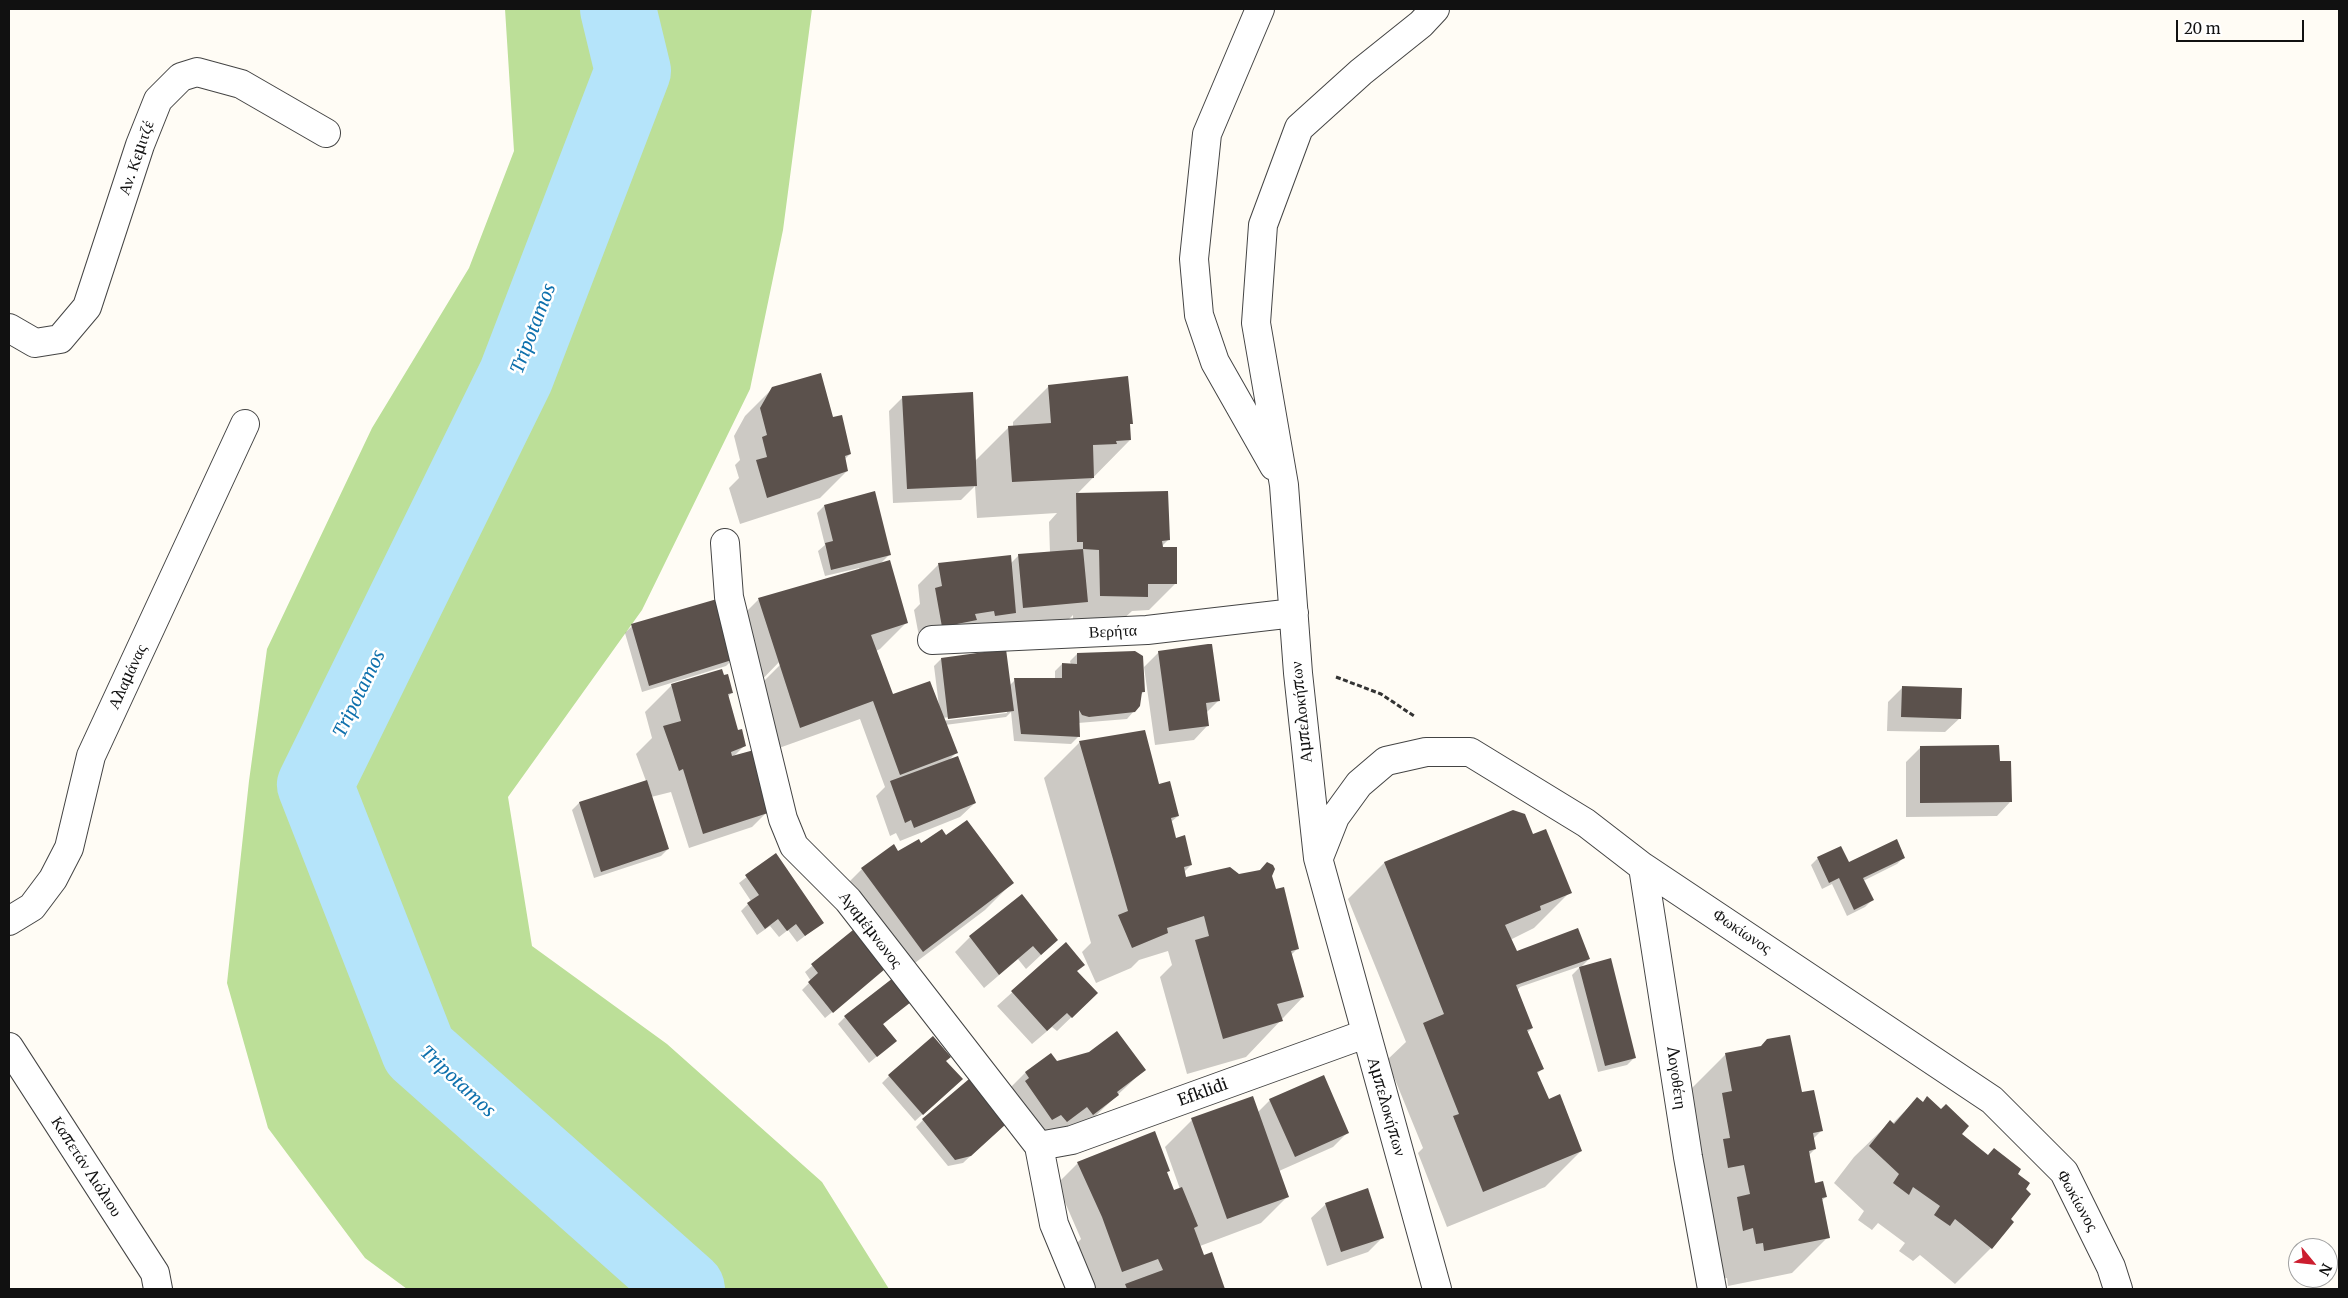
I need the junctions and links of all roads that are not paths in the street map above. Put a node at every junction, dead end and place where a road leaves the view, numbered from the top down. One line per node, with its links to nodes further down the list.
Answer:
1 (1260, 9): 6 (street)
2 (1435, 9): 6 (street, Αμπελοκήπων)
3 (326, 133): 4 (street, Αν. Κεμιτζέ)
4 (9, 328)
5 (245, 424): 12 (street, Αλαμάνας)
6 (1284, 485): 8 (street, Αμπελοκήπων)
7 (725, 543): 15 (street, Αγαμέμνωνος)
8 (1294, 613): 9 (street, Βερήτα); 10 (street, Αμπελοκήπων)
9 (932, 640)
10 (1318, 858): 11 (street, Φωκίωνος); 13 (street, Αμπελοκήπων)
11 (1643, 867): 19 (street, Λογοθέτη); 20 (street, Φωκίωνος)
12 (9, 921)
13 (1366, 1034): 15 (street, Efklidi); 18 (street, Αμπελοκήπων)
14 (9, 1047): 16 (street, Καπετάν Λιόλιου)
15 (1040, 1146): 17 (street, Αγαμέμνωνος)
16 (158, 1289)
17 (1081, 1289)
18 (1437, 1289)
19 (1712, 1289)
20 (2118, 1289)

